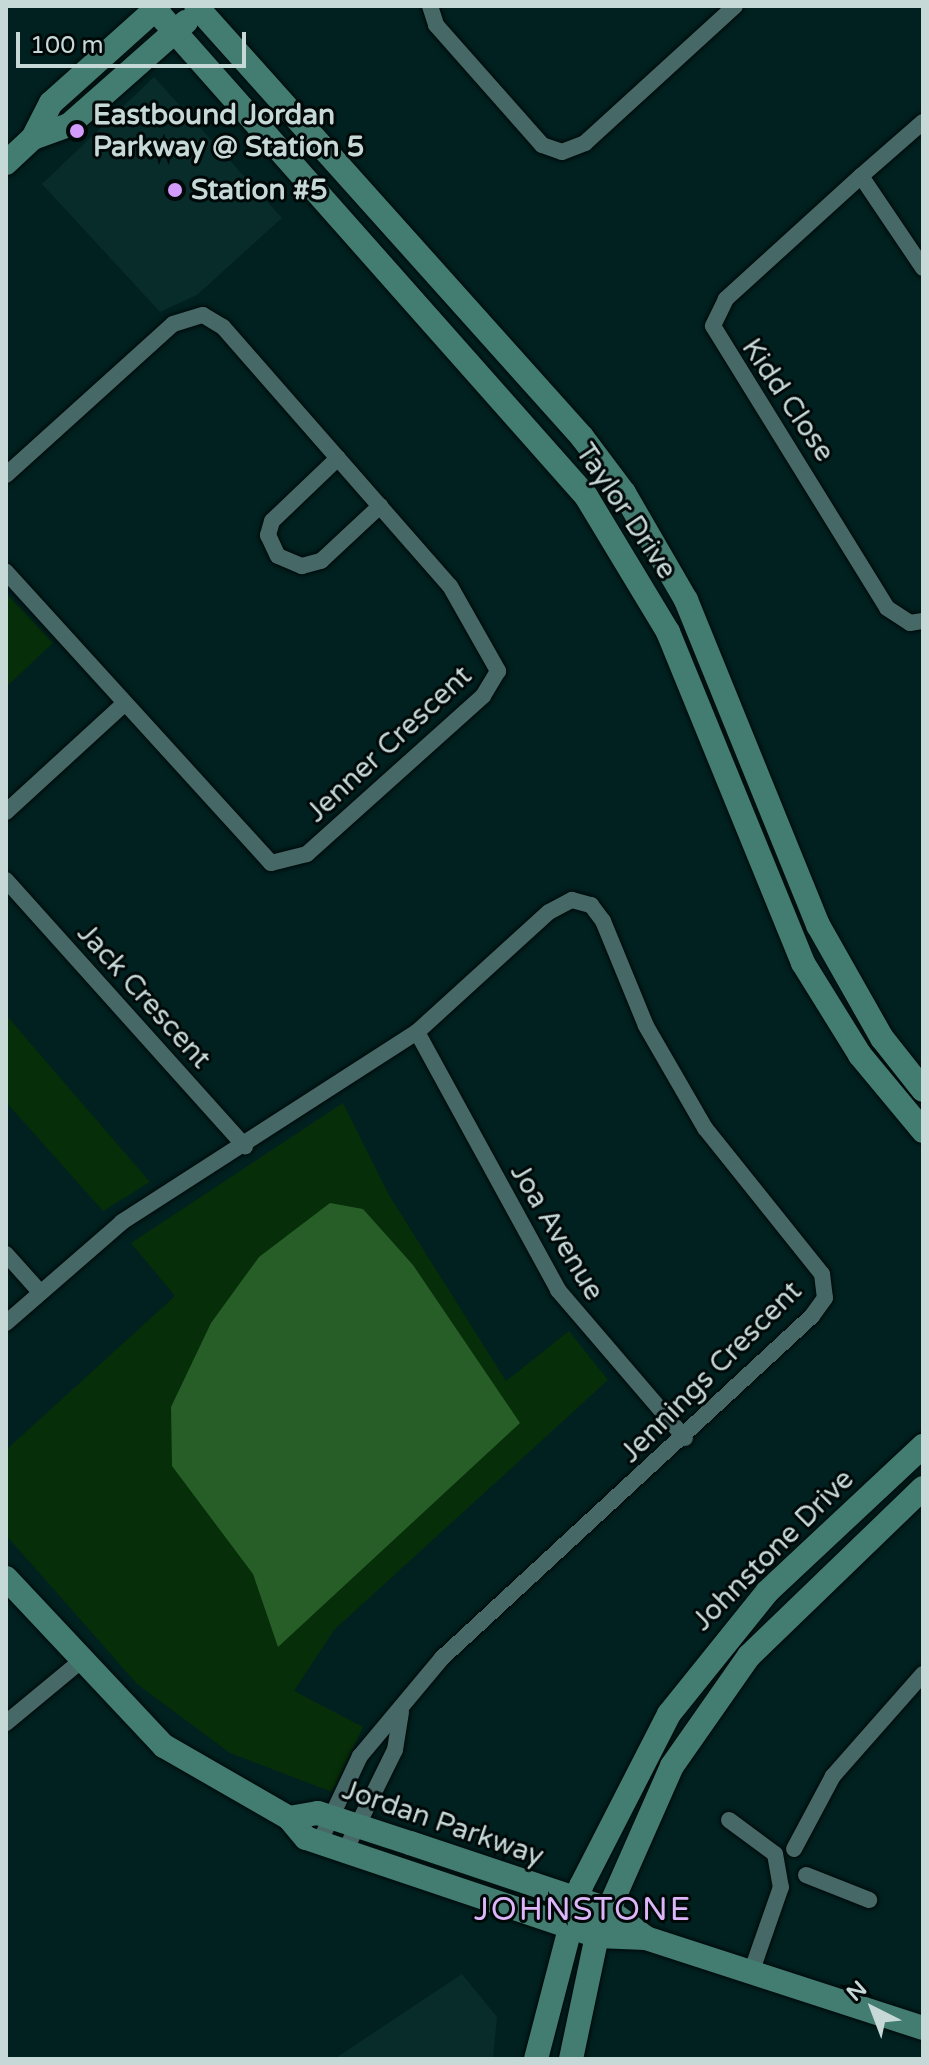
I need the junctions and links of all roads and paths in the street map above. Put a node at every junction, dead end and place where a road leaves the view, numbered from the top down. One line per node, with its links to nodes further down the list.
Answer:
1 (430, 6): 2 (street)
2 (735, 6)
3 (156, 7): 5 (main road, Taylor Drive); 7 (main road)
4 (200, 7): 5 (main road); 20 (main road, Taylor Drive)
5 (175, 32): 7 (main road); 21 (main road, Taylor Drive)
6 (923, 122): 9 (street, Kidd Close)
7 (33, 138): 8 (main road)
8 (6, 163)
9 (861, 176): 10 (street); 15 (street, Kidd Close)
10 (923, 268)
11 (338, 458): 12 (street, Jenner Crescent); 13 (street, Jenner Crescent); 13 (street)
12 (6, 475)
13 (380, 506): 16 (street, Jenner Crescent)
14 (6, 572): 16 (street, Jenner Crescent)
15 (923, 621)
16 (125, 703): 17 (street)
17 (6, 812)
18 (6, 880): 22 (street, Jack Crescent)
19 (417, 1032): 22 (street, Jennings Crescent); 26 (street, Joa Avenue); 26 (street, Jennings Crescent)
20 (923, 1090)
21 (923, 1131)
22 (245, 1146): 24 (street, Jennings Crescent)
23 (6, 1254): 24 (street)
24 (40, 1292): 25 (street, Jennings Crescent)
25 (6, 1323)
26 (685, 1438): 32 (street, Jennings Crescent)
27 (923, 1446): 44 (main road, Johnstone Drive)
28 (923, 1488): 46 (main road, Johnstone Drive)
29 (6, 1578): 30 (main road, Jordan Parkway)
30 (81, 1661): 33 (street); 35 (main road, Jordan Parkway)
31 (923, 1674): 39 (street)
32 (401, 1712): 34 (street, Jennings Crescent); 37 (street, Jennings Crescent)
33 (6, 1723)
34 (330, 1816): 35 (main road, Jordan Parkway); 37 (main road, Jordan Parkway); 38 (street, Jennings Crescent)
35 (289, 1818): 38 (main road, Jordan Parkway)
36 (729, 1820): 41 (street)
37 (355, 1825): 40 (street, Jennings Crescent); 44 (main road, Jordan Parkway)
38 (319, 1843): 40 (main road, Jordan Parkway)
39 (794, 1849): 41 (street); 42 (street)
40 (344, 1853): 47 (main road, Jordan Parkway)
41 (775, 1854): 43 (street)
42 (806, 1875): 43 (street); 45 (street)
43 (781, 1887): 50 (street)
44 (577, 1900): 46 (main road, Jordan Parkway); 47 (main road, Johnstone Drive)
45 (869, 1900)
46 (607, 1909): 48 (main road, Johnstone Drive); 49 (main road, Jordan Parkway)
47 (568, 1927): 48 (main road, Jordan Parkway); 52 (main road, Johnstone Drive)
48 (597, 1936): 49 (main road, Jordan Parkway); 53 (main road, Johnstone Drive)
49 (646, 1938): 50 (main road)
50 (751, 1973): 51 (main road)
51 (923, 2028)
52 (536, 2059)
53 (571, 2059)

